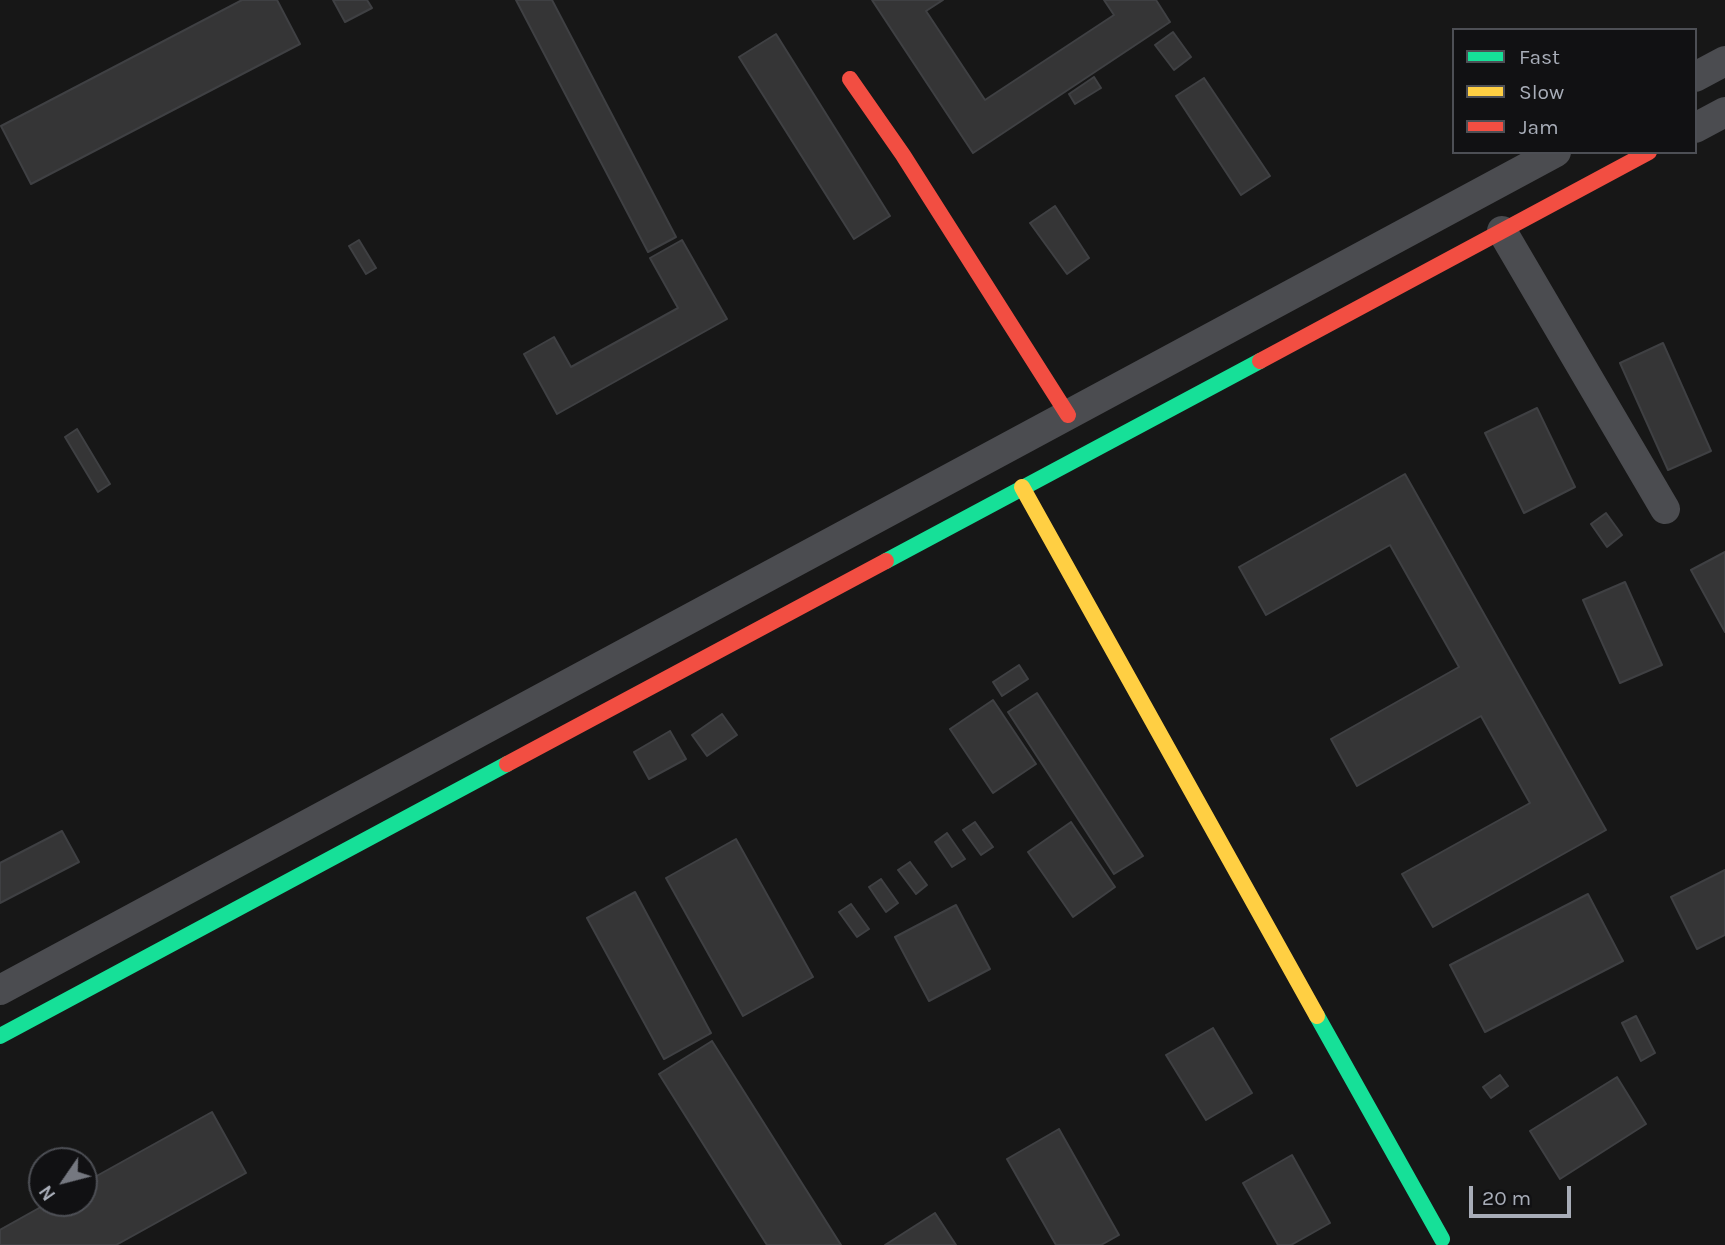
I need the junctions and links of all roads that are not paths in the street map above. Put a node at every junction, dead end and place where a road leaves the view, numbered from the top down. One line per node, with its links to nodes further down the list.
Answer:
1 (1725, 61): 2 (street)
2 (1697, 77)
3 (850, 79): 9 (street)
4 (1725, 112): 5 (street)
5 (1697, 127)
6 (1552, 154): 9 (street)
7 (1645, 154): 8 (street)
8 (1502, 231): 10 (street); 11 (street)
9 (1068, 415): 12 (street)
10 (1022, 487): 13 (street); 14 (street)
11 (1665, 509)
12 (0, 990)
13 (0, 1036)
14 (1443, 1239)

